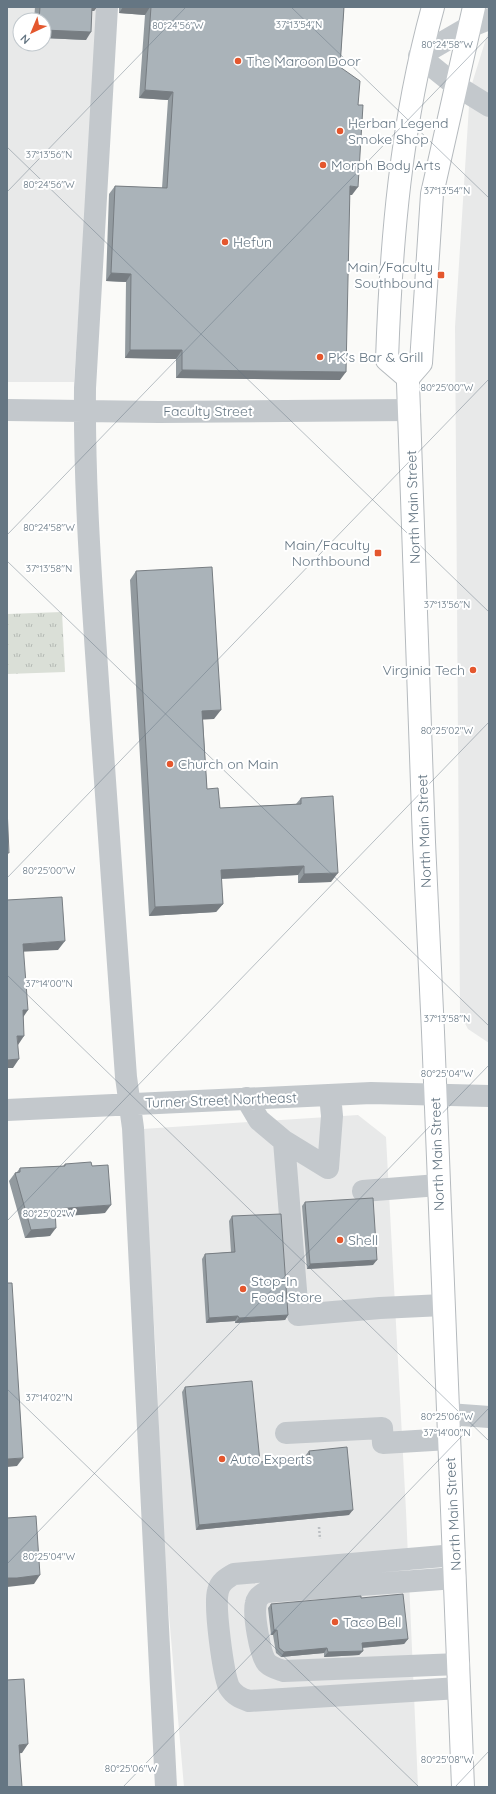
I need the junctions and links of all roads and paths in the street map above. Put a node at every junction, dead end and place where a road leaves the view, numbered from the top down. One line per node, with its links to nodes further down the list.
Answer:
1 (107, 7): 10 (street)
2 (433, 7): 5 (main road)
3 (471, 17): 4 (street); 5 (street); 6 (main road)
4 (489, 19)
5 (420, 56): 6 (street); 8 (main road)
6 (456, 85): 7 (street); 8 (main road)
7 (489, 106)
8 (408, 378): 11 (main road, North Main Street)
9 (7, 410): 10 (street, Faculty Street)
10 (84, 410): 11 (street, Faculty Street); 16 (street)
11 (410, 410): 13 (main road, North Main Street)
12 (330, 1095): 13 (street, Turner Street Northeast); 15 (street, Turner Street Northeast); 18 (street)
13 (435, 1095): 14 (street, Turner Street Northeast); 19 (main road, North Main Street)
14 (489, 1096)
15 (246, 1098): 16 (street, Turner Street Northeast); 18 (street)
16 (130, 1103): 17 (street, Turner Street Northeast); 30 (street)
17 (7, 1110)
18 (284, 1141): 21 (street)
19 (438, 1185): 20 (street); 21 (main road, North Main Street)
20 (363, 1191)
21 (443, 1305): 22 (main road, North Main Street)
22 (448, 1414): 23 (street); 25 (main road, North Main Street)
23 (489, 1417)
24 (286, 1433): 25 (street)
25 (449, 1439): 26 (main road, North Main Street)
26 (455, 1555): 27 (main road, North Main Street); 29 (street)
27 (456, 1578): 28 (main road, North Main Street); 28 (street)
28 (459, 1664): 29 (main road, North Main Street)
29 (459, 1688): 31 (main road, North Main Street)
30 (166, 1787)
31 (463, 1787)

